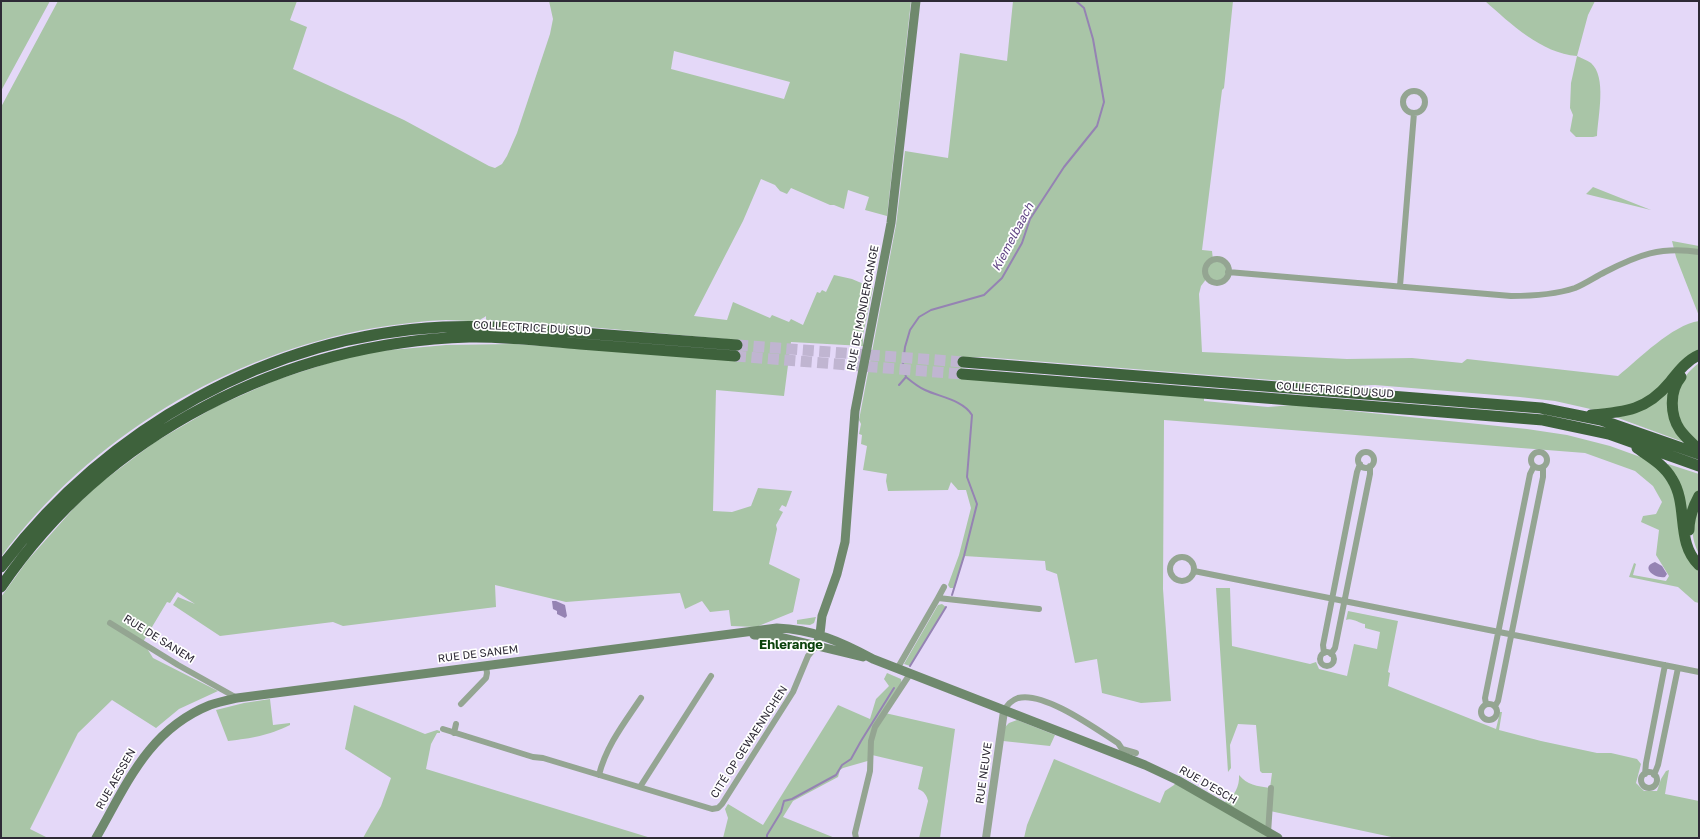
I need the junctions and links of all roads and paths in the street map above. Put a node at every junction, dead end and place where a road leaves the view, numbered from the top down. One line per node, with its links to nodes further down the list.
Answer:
1 (916, 1): 32 (main road, RUE DE MONDERCANGE)
2 (1414, 113): 5 (street)
3 (1699, 252): 5 (street)
4 (1228, 272): 5 (street)
5 (1400, 286)
6 (737, 344): 24 (highway, COLLECTRICE DU SUD)
7 (1699, 355): 12 (highway)
8 (735, 356): 26 (highway, COLLECTRICE DU SUD)
9 (1699, 361): 14 (highway)
10 (963, 362): 12 (highway, COLLECTRICE DU SUD)
11 (962, 374): 13 (highway, COLLECTRICE DU SUD)
12 (1583, 416): 15 (highway, COLLECTRICE DU SUD)
13 (1624, 439): 19 (highway, COLLECTRICE DU SUD); 23 (highway)
14 (1699, 450)
15 (1699, 454)
16 (1360, 464): 17 (street); 17 (street); 29 (street)
17 (1370, 466): 30 (street)
18 (1534, 466): 20 (street); 20 (street); 35 (street)
19 (1699, 466)
20 (1543, 467): 38 (street)
21 (1699, 496): 22 (highway)
22 (1699, 558)
23 (1699, 565)
24 (1, 567)
25 (1194, 571): 25 (street); 29 (street)
26 (1, 587)
27 (944, 587): 28 (street)
28 (938, 598): 31 (street); 48 (street)
29 (1332, 599): 30 (street); 41 (street)
30 (1344, 601): 35 (street); 42 (street)
31 (1039, 610)
32 (822, 616): 34 (main road, RUE DE MONDERCANGE); 37 (main road, RUE DE MONDERCANGE)
33 (110, 623): 52 (street, RUE DE SANEM)
34 (810, 632): 36 (main road, RUE DE SANEM); 37 (main road, RUE D'ESCH); 39 (main road)
35 (1498, 632): 38 (street); 55 (street)
36 (723, 634): 39 (main road, RUE DE SANEM); 46 (main road, RUE DE SANEM)
37 (820, 634): 40 (main road, RUE DE MONDERCANGE); 44 (main road, RUE D'ESCH)
38 (1511, 634): 45 (street); 56 (street)
39 (807, 643): 40 (main road, RUE D'ESCH); 43 (street, CITÉ OP GEWAENNCHEN)
40 (817, 645): 43 (street, CITÉ OP GEWAENNCHEN); 44 (main road, RUE D'ESCH)
41 (1324, 653): 42 (street); 42 (street)
42 (1331, 654)
43 (808, 656): 67 (street, CITÉ OP GEWAENNCHEN)
44 (873, 659): 48 (main road, RUE D'ESCH)
45 (1665, 665): 47 (street); 65 (street)
46 (486, 666): 52 (main road, RUE DE SANEM); 54 (street)
47 (1678, 668): 49 (street); 66 (street)
48 (897, 669): 50 (main road, RUE D'ESCH)
49 (1699, 672)
50 (910, 674): 57 (main road, RUE D'ESCH); 71 (street)
51 (711, 676): 67 (street)
52 (237, 698): 61 (main road, RUE DE SANEM)
53 (641, 698): 64 (street)
54 (461, 704)
55 (1486, 704): 56 (street); 56 (street)
56 (1495, 706)
57 (1004, 711): 62 (main road, RUE D'ESCH); 62 (street, RUE D'ESCH); 72 (street, RUE NEUVE)
58 (456, 724): 60 (street)
59 (443, 729): 60 (street, CITÉ OP GEWAENNCHEN)
60 (454, 733): 64 (street, CITÉ OP GEWAENNCHEN)
61 (161, 736): 70 (main road, RUE AESSEN)
62 (1123, 753): 63 (street, RUE D'ESCH); 69 (main road, RUE D'ESCH)
63 (1136, 753)
64 (599, 774): 67 (street, CITÉ OP GEWAENNCHEN)
65 (1645, 774): 66 (street); 66 (street)
66 (1654, 775)
67 (640, 787)
68 (1271, 788): 69 (street)
69 (1268, 833): 73 (main road, RUE D'ESCH)
70 (96, 838)
71 (856, 838)
72 (986, 838)
73 (1278, 838)

